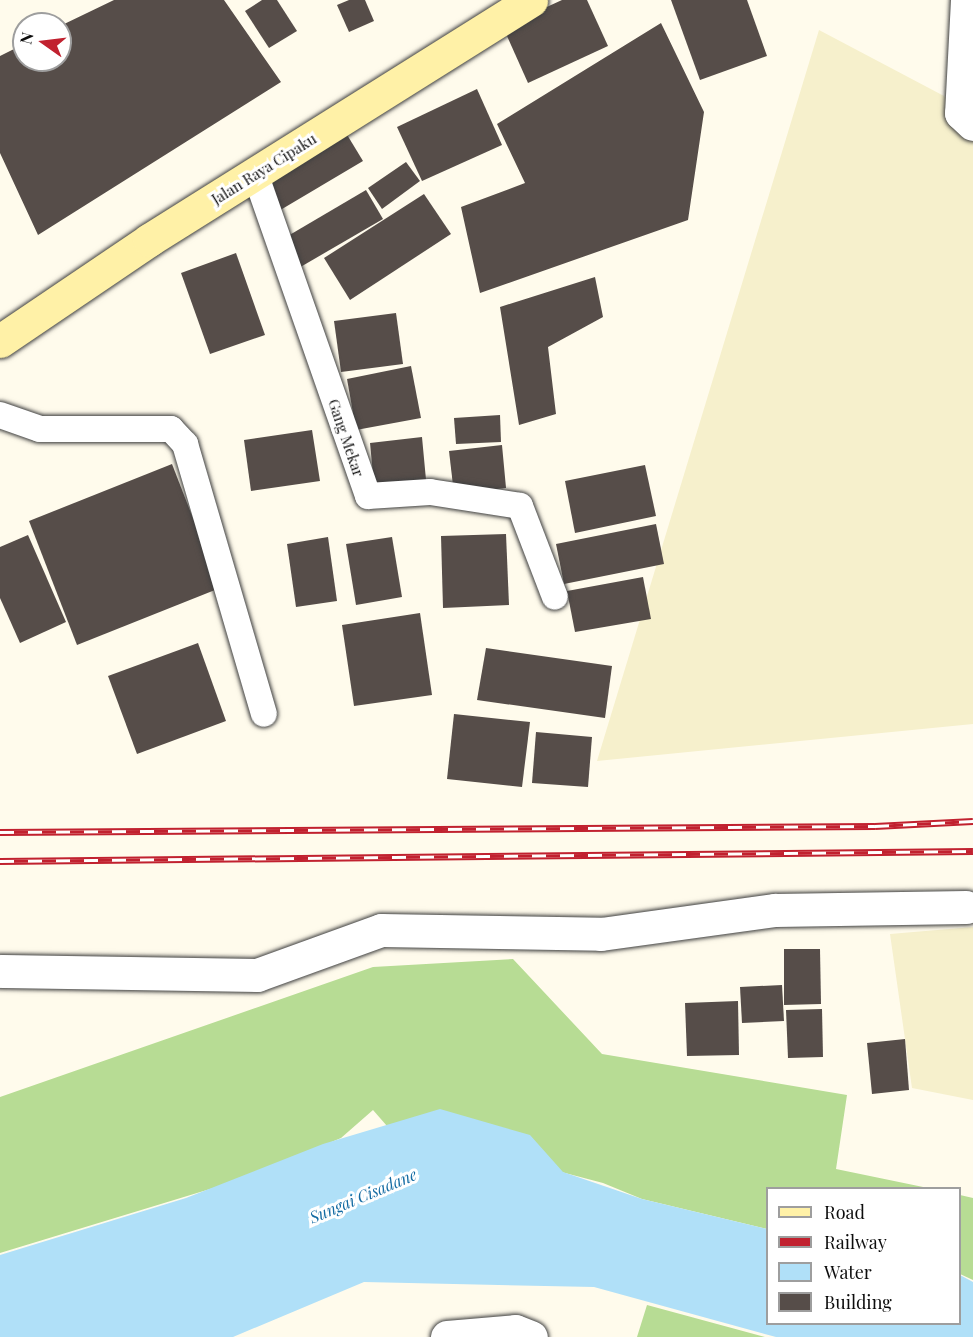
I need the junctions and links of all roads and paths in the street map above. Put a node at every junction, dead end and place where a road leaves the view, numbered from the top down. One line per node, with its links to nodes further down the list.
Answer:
1 (531, 0): 4 (street, Jalan Raya Cipaku)
2 (967, 0): 3 (street)
3 (973, 124)
4 (256, 176): 5 (street, Jalan Raya Cipaku); 7 (lane, Gang Mekar)
5 (0, 341)
6 (0, 415): 8 (lane)
7 (555, 597)
8 (264, 714)
9 (966, 907): 10 (street)
10 (0, 971)
11 (447, 1337): 12 (street)
12 (531, 1337)

